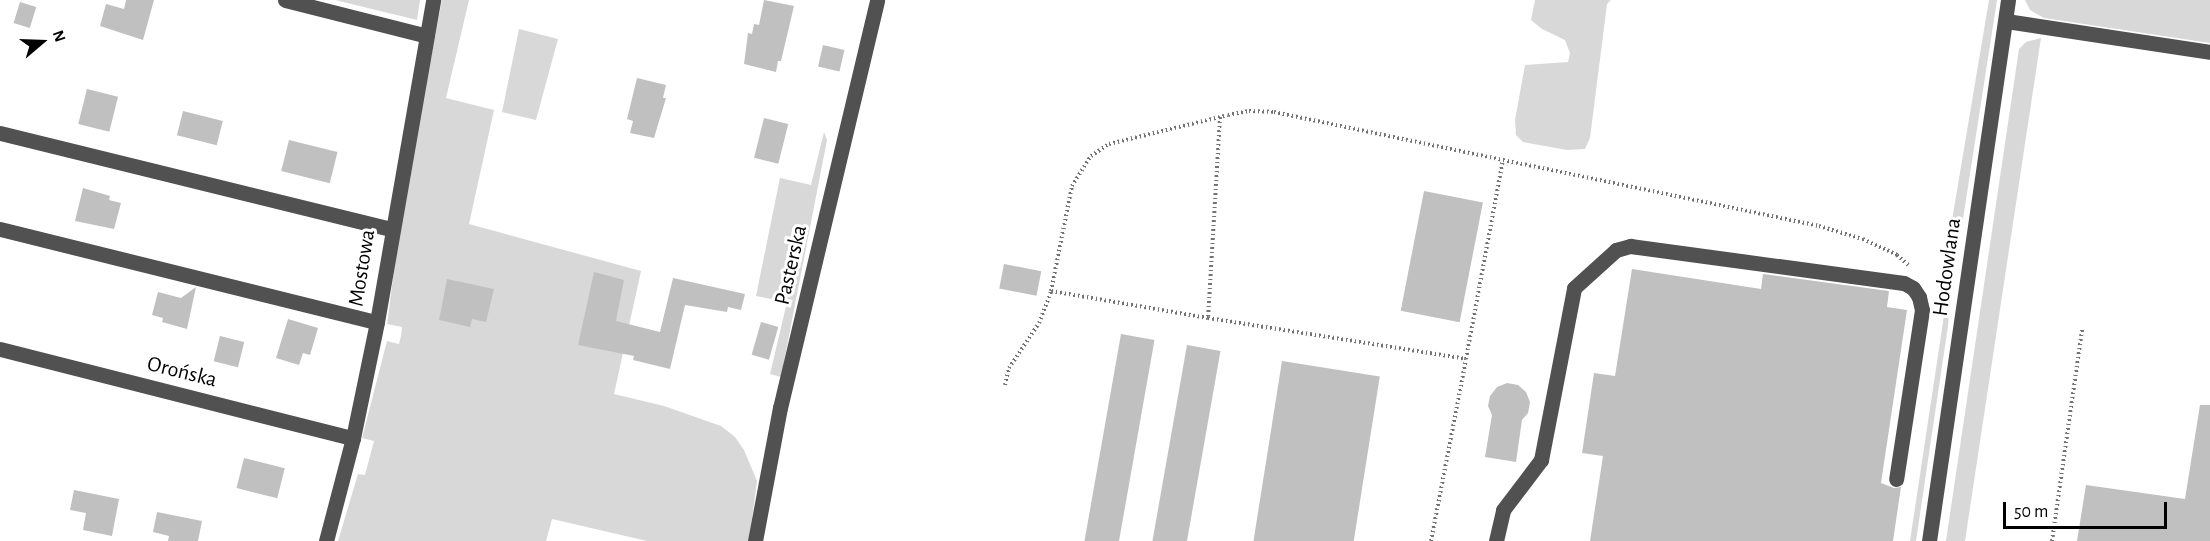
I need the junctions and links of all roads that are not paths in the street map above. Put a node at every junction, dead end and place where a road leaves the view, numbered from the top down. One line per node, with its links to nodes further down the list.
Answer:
1 (285, 0): 6 (street)
2 (433, 0): 6 (street, Mostowa)
3 (877, 0): 16 (street, Pasterska)
4 (2008, 0): 5 (street, Hodowlana)
5 (2006, 21): 7 (street); 18 (street, Hodowlana)
6 (427, 36): 10 (street, Mostowa)
7 (2210, 52)
8 (0, 133): 10 (street)
9 (0, 229): 11 (street)
10 (391, 229): 11 (street, Mostowa)
11 (377, 322): 13 (street, Mostowa)
12 (0, 349): 13 (street, Orońska)
13 (353, 438): 15 (street, Mostowa)
14 (1896, 479): 17 (street)
15 (326, 541)
16 (755, 541)
17 (1496, 541)
18 (1929, 541)

